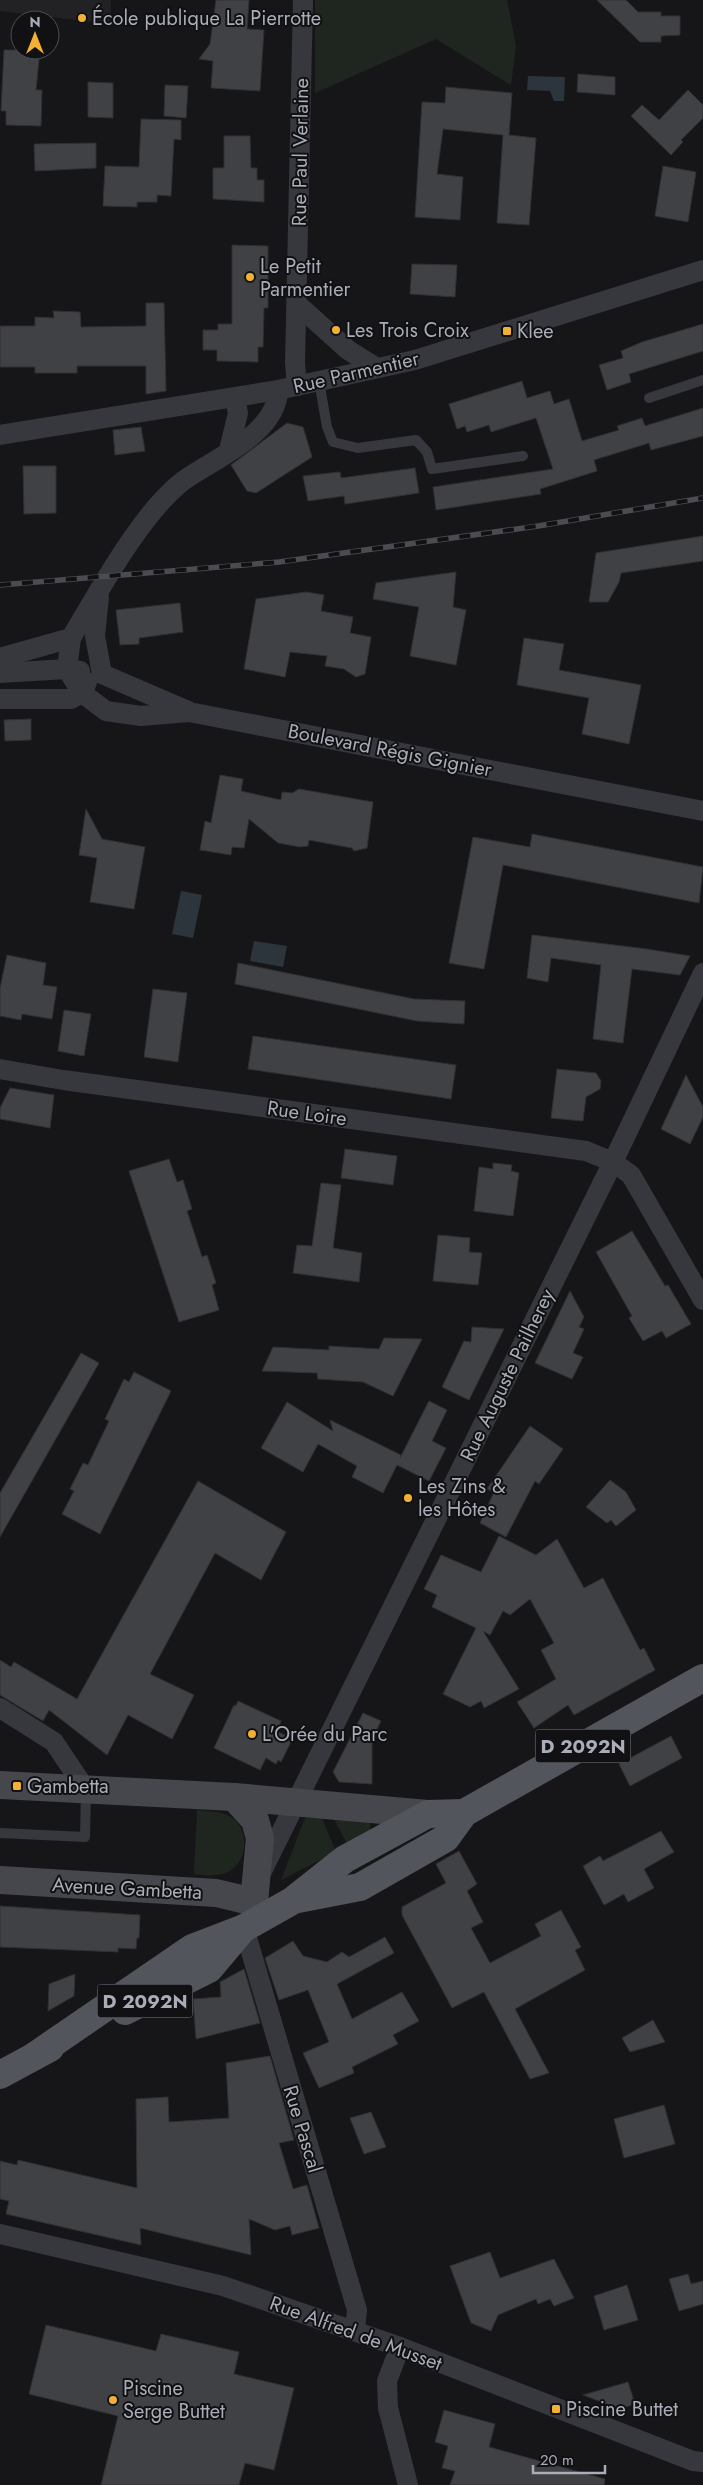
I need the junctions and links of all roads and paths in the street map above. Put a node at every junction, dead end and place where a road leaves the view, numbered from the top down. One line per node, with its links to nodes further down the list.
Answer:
1 (303, 0): 3 (street, Rue Paul Verlaine)
2 (703, 270): 4 (street, Rue Parmentier)
3 (298, 304): 4 (street); 7 (street, Rue Paul Verlaine)
4 (378, 368): 6 (street, Rue Parmentier)
5 (703, 380): 10 (lane)
6 (319, 381): 7 (street, Rue Parmentier); 13 (lane)
7 (298, 386): 8 (street, Rue Parmentier)
8 (278, 390): 9 (street, Rue Parmentier); 12 (street)
9 (235, 398): 11 (street, Rue Parmentier); 12 (street)
10 (649, 398)
11 (0, 435)
12 (229, 450): 14 (street)
13 (523, 456)
14 (100, 590): 15 (street); 19 (street)
15 (71, 638): 16 (street); 17 (street)
16 (0, 658)
17 (68, 669): 18 (street); 19 (street); 20 (street, Boulevard Régis Gignier)
18 (0, 673)
19 (97, 673): 20 (street); 22 (street)
20 (82, 693): 21 (street); 22 (street, Boulevard Régis Gignier)
21 (0, 699)
22 (189, 712): 23 (street, Boulevard Régis Gignier)
23 (703, 811)
24 (703, 973): 26 (street, Rue Auguste Pailherey)
25 (0, 1069): 26 (street, Rue Loire)
26 (613, 1162): 27 (street, Rue Loire); 33 (street, Rue Auguste Pailherey)
27 (703, 1300)
28 (703, 1678): 34 (main road, D 2092N)
29 (0, 1708): 31 (street)
30 (0, 1785): 31 (main road)
31 (86, 1790): 32 (main road); 36 (lane)
32 (234, 1797): 33 (main road); 39 (main road)
33 (295, 1802): 35 (main road); 39 (street)
34 (464, 1813): 35 (main road, D 2092N); 38 (main road, D 2092N)
35 (428, 1814): 38 (main road, D 2092N)
36 (0, 1833)
37 (0, 1880): 39 (main road, Avenue Gambetta)
38 (292, 1901): 39 (main road, D 2092N)
39 (254, 1907): 40 (main road, D 2092N); 42 (street, Rue Pascal)
40 (0, 2075)
41 (0, 2234): 42 (street, Rue Alfred de Musset)
42 (355, 2330): 43 (street, Rue Alfred de Musset)
43 (400, 2347): 44 (street, Rue Alfred de Musset); 45 (street)
44 (703, 2462)
45 (408, 2485)

